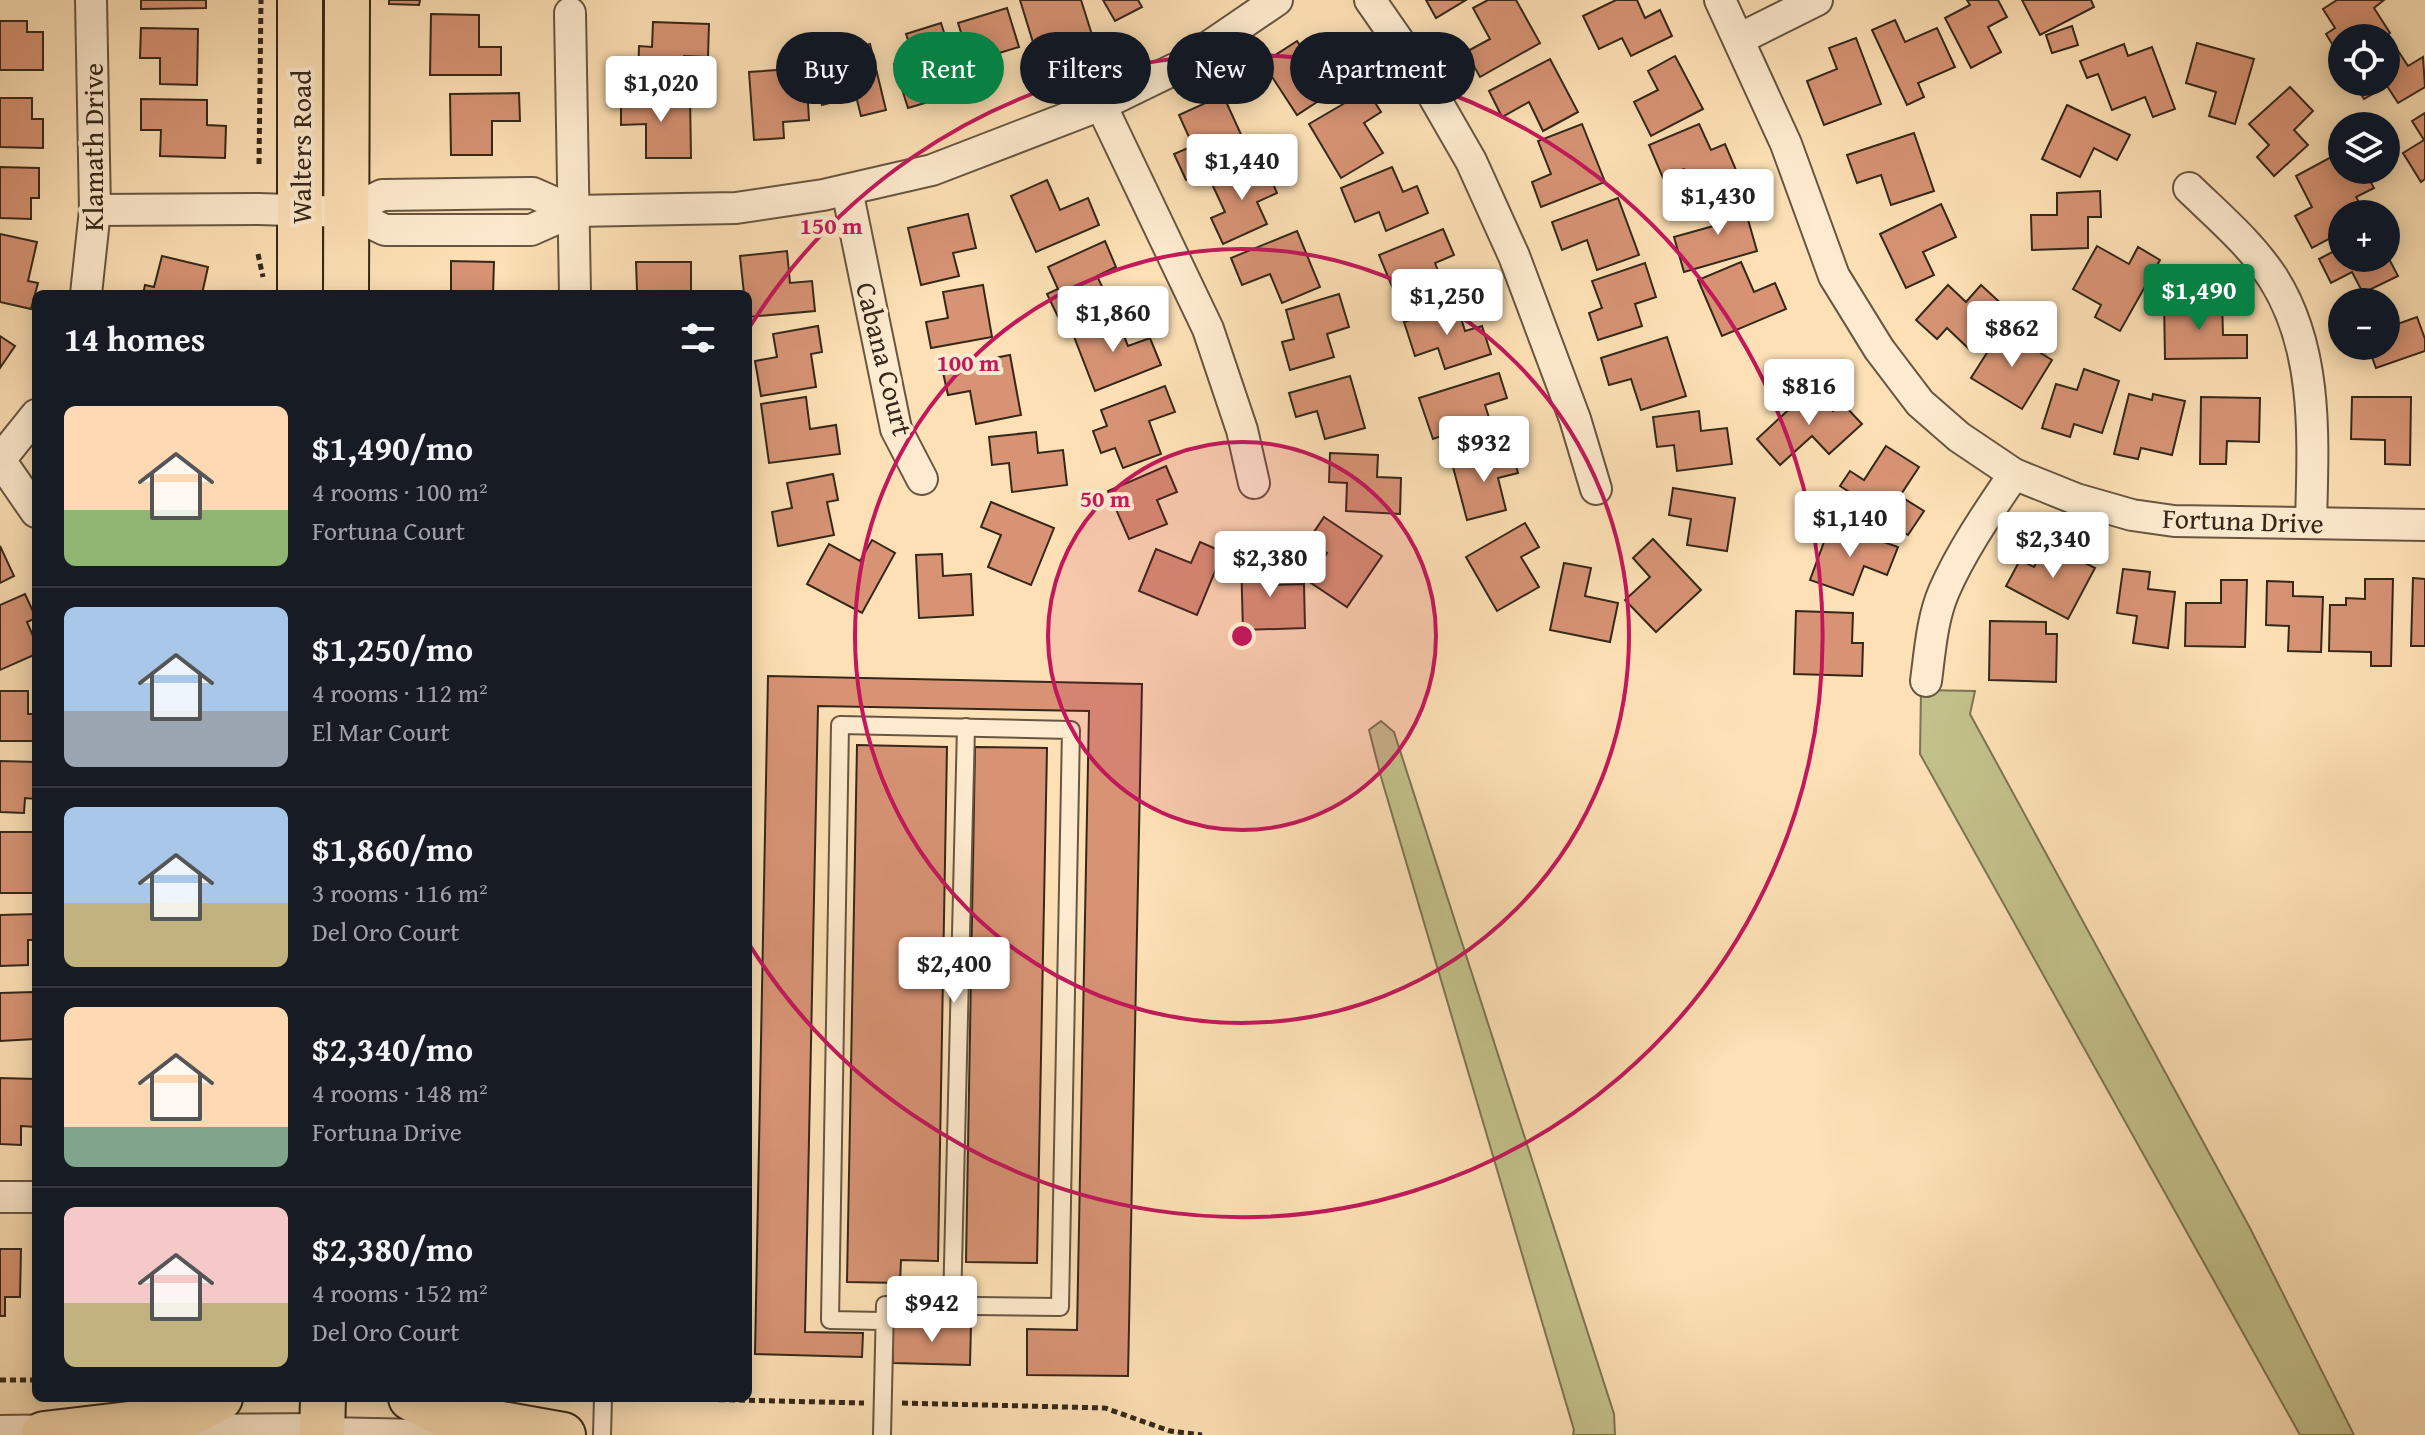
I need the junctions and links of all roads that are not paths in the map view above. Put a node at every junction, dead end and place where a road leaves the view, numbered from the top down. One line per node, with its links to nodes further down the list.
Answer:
1 (91, 0): 13 (street, Klamath Drive)
2 (300, 0): 14 (main road, Walters Road)
3 (347, 0): 16 (main road, Walters Road)
4 (1277, 0): 10 (street)
5 (1370, 0): 26 (street)
6 (1720, 0): 9 (street, Fortuna Drive)
7 (1817, 0): 9 (street)
8 (570, 13): 15 (street)
9 (1739, 39): 23 (street, Fortuna Drive)
10 (1101, 105): 12 (street); 25 (street)
11 (2189, 188): 28 (street)
12 (847, 190): 15 (street); 24 (street, Cabana Court)
13 (95, 210): 14 (street); 18 (street, Klamath Drive)
14 (300, 210): 16 (street); 17 (main road, Walters Road)
15 (574, 211): 16 (street); 20 (street)
16 (347, 212): 19 (main road, Walters Road)
17 (281, 289)
18 (86, 290)
19 (346, 290)
20 (575, 290)
21 (32, 420): 22 (street)
22 (0, 460): 27 (street)
23 (2014, 474): 28 (street, Fortuna Drive); 30 (street)
24 (922, 479)
25 (1254, 483)
26 (1596, 489)
27 (32, 506)
28 (2311, 523): 29 (street, Fortuna Drive)
29 (2425, 525)
30 (1926, 681)
31 (966, 727): 34 (lane); 34 (lane); 35 (lane)
32 (0, 1197): 33 (street)
33 (32, 1197)
34 (952, 1306): 35 (lane)
35 (883, 1321): 45 (lane)
36 (212, 1402): 40 (main road)
37 (419, 1402): 43 (main road)
38 (603, 1402): 44 (lane)
39 (323, 1425): 40 (street); 42 (street)
40 (44, 1434): 41 (street)
41 (0, 1435)
42 (423, 1435)
43 (563, 1435)
44 (602, 1435)
45 (882, 1435)

